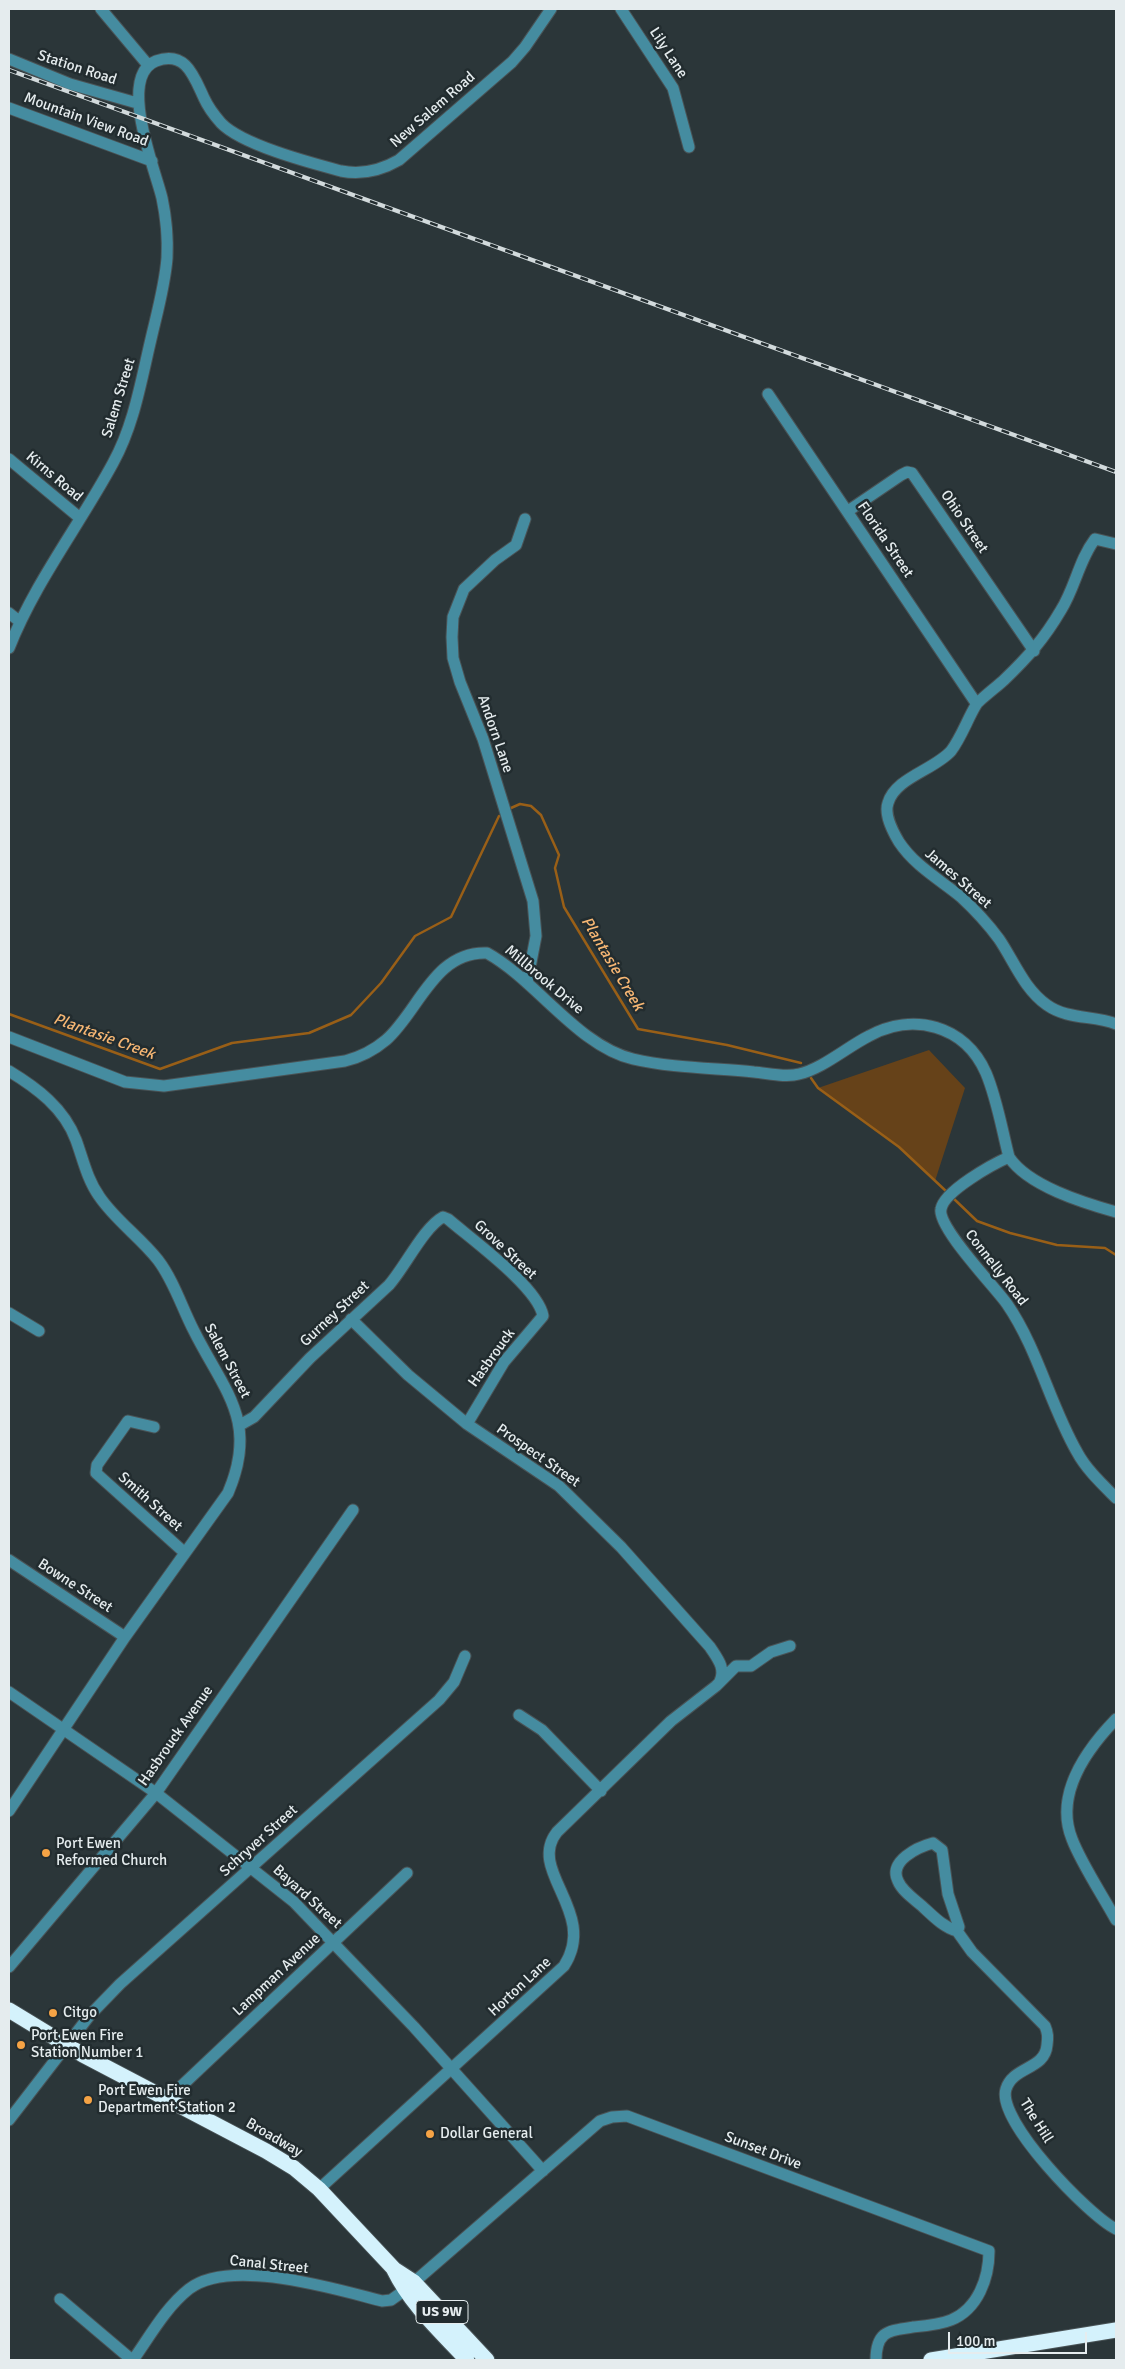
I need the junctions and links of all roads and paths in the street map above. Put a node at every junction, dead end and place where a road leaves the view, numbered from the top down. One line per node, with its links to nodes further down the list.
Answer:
1 (101, 9): 5 (street)
2 (551, 9): 5 (street, New Salem Road)
3 (621, 9): 8 (street, Lily Lane)
4 (9, 59): 6 (street, Station Road)
5 (148, 66): 6 (street)
6 (137, 103): 9 (street)
7 (9, 108): 9 (street, Mountain View Road)
8 (689, 147)
9 (152, 161): 13 (street, Salem Street)
10 (768, 394): 12 (street, Florida Street)
11 (9, 459): 13 (street, Kirns Road)
12 (848, 511): 19 (street, Ohio Street); 20 (street, Florida Street)
13 (80, 518): 17 (street, Salem Street)
14 (525, 519): 21 (street, Andorn Lane)
15 (1116, 544): 19 (street, James Street)
16 (9, 613): 17 (street)
17 (19, 621): 18 (street, Salem Street)
18 (9, 648)
19 (1034, 651): 20 (street, James Street)
20 (976, 704): 22 (street, James Street)
21 (527, 983): 23 (street, Millbrook Drive); 25 (street, Millbrook Drive)
22 (1116, 1024)
23 (9, 1037)
24 (9, 1071): 33 (street, Salem Street)
25 (1009, 1157): 26 (street); 35 (street, Connelly Road)
26 (1116, 1212)
27 (443, 1217): 28 (street, Grove Street); 30 (street, Gurney Street)
28 (542, 1312): 32 (street, Hasbrouck)
29 (9, 1313): 31 (street)
30 (351, 1319): 32 (street, Prospect Street); 33 (street, Gurney Street)
31 (40, 1331)
32 (467, 1424): 42 (street, Prospect Street)
33 (240, 1425): 37 (street, Salem Street)
34 (154, 1427): 37 (street, Smith Street)
35 (1116, 1498)
36 (353, 1510): 48 (street, Hasbrouck Avenue)
37 (185, 1553): 39 (street, Salem Street)
38 (9, 1560): 39 (street, Bowne Street)
39 (125, 1637): 46 (street, Salem Street)
40 (790, 1646): 42 (street, Horton Lane)
41 (465, 1656): 50 (street, Schryver Street)
42 (720, 1681): 47 (street, Horton Lane)
43 (9, 1692): 46 (street, Bayard Street)
44 (519, 1715): 47 (street)
45 (1116, 1719): 52 (street)
46 (63, 1728): 48 (street, Bayard Street); 49 (street, Salem Street)
47 (601, 1791): 58 (street, Horton Lane)
48 (156, 1793): 50 (street, Bayard Street); 55 (street, Hasbrouck Avenue)
49 (9, 1811)
50 (251, 1868): 54 (street, Bayard Street); 57 (street, Schryver Street)
51 (407, 1873): 54 (street, Lampman Avenue)
52 (1116, 1920)
53 (957, 1931): 53 (street, The Hill); 63 (street, The Hill)
54 (334, 1942): 58 (street, Bayard Street); 59 (street, Lampman Avenue)
55 (9, 1967)
56 (9, 2010): 57 (highway, Broadway / US 9W)
57 (66, 2045): 59 (highway, Broadway / US 9W); 60 (street, Schryver Street)
58 (452, 2068): 61 (street, Bayard Street); 62 (street, Horton Lane)
59 (169, 2100): 62 (highway, Broadway / US 9W)
60 (9, 2120)
61 (543, 2171): 64 (street, Sunset Drive); 70 (street, Sunset Drive)
62 (319, 2189): 64 (highway, Broadway / US 9W)
63 (1116, 2229)
64 (410, 2286): 67 (street, Canal Street); 68 (highway, Broadway / US 9W); 69 (highway, Broadway / US 9W)
65 (60, 2300): 67 (street)
66 (1116, 2330): 71 (highway)
67 (132, 2360)
68 (467, 2360)
69 (487, 2360)
70 (876, 2360)
71 (931, 2360)

